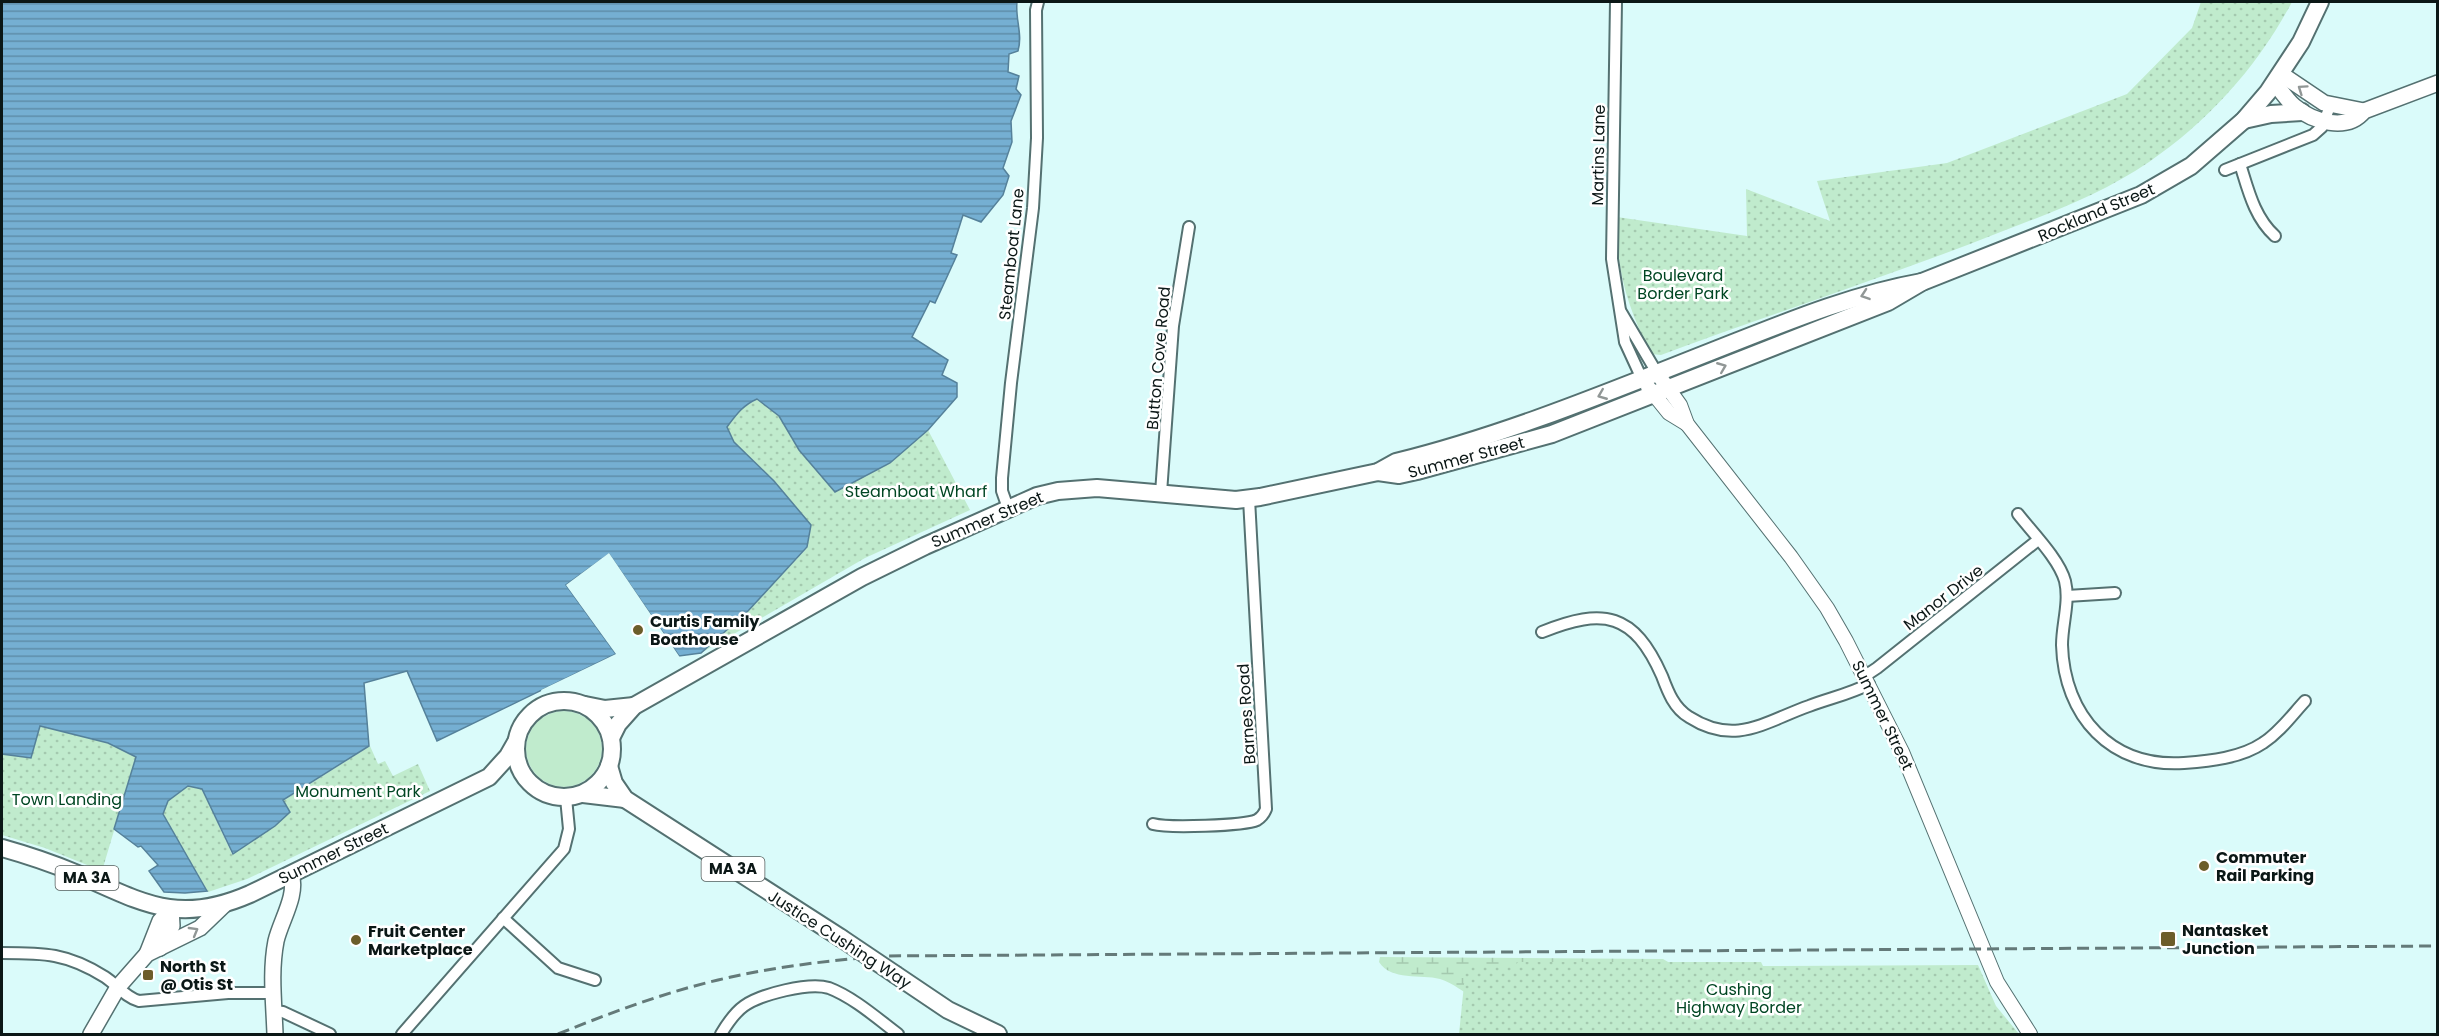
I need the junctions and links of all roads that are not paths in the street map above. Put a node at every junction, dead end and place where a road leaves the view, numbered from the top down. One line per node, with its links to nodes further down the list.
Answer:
1 (1038, 2): 21 (street, Steamboat Lane)
2 (1616, 2): 16 (street, Martins Lane)
3 (2320, 2): 4 (main road, Rockland Street)
4 (2278, 79): 6 (main road, one-way to 4); 7 (main road); 9 (main road, Rockland Street)
5 (2438, 83): 8 (main road)
6 (2330, 106): 8 (main road); 10 (street)
7 (2302, 111): 9 (main road); 10 (main road)
8 (2364, 111): 10 (main road)
9 (2244, 120): 15 (main road, Rockland Street)
10 (2325, 122): 11 (street)
11 (2240, 164): 12 (street); 14 (street)
12 (2225, 170)
13 (1189, 227): 19 (street, Button Cove Road)
14 (2275, 236)
15 (1922, 282): 16 (main road, Rockland Street, one-way to 16); 17 (main road, Rockland Street, one-way to 15)
16 (1650, 376): 17 (street, Summer Street); 18 (main road, Summer Street, one-way to 18)
17 (1661, 392): 18 (main road, Summer Street); 27 (street, Summer Street)
18 (1378, 472): 20 (main road, Summer Street)
19 (1161, 493): 20 (main road, Summer Street); 21 (main road, Summer Street)
20 (1249, 499): 39 (street, Barnes Road)
21 (1008, 508): 30 (main road, Summer Street)
22 (2018, 514): 23 (street)
23 (2038, 540): 25 (street); 27 (street, Manor Drive)
24 (2115, 593): 25 (street)
25 (2067, 596): 28 (street)
26 (1542, 632): 27 (street, Manor Drive)
27 (1867, 680): 58 (street, Summer Street)
28 (2305, 701)
29 (585, 705): 30 (main road, Summer Street); 31 (main road); 32 (main road, MA 3A)
30 (634, 706): 31 (main road, Summer Street)
31 (611, 738): 33 (main road, MA 3A)
32 (516, 742): 34 (main road, Summer Street / MA 3A); 35 (main road)
33 (609, 766): 36 (main road); 38 (main road, Justice Cushing Way / MA 3A)
34 (489, 777): 35 (main road, Summer Street / MA 3A); 41 (main road, Summer Street / MA 3A)
35 (527, 782): 37 (main road, MA 3A)
36 (583, 794): 37 (main road, MA 3A); 38 (main road, Justice Cushing Way / MA 3A)
37 (567, 798): 44 (street)
38 (625, 799): 57 (main road, Justice Cushing Way / MA 3A, bridge)
39 (1153, 824)
40 (2, 848): 43 (main road, MA 3A)
41 (291, 874): 42 (main road, Summer Street / MA 3A); 49 (main road)
42 (225, 904): 43 (main road, Summer Street / MA 3A); 46 (main road, one-way to 42)
43 (171, 909): 46 (main road)
44 (502, 918): 47 (street); 54 (street)
45 (2, 952): 48 (street)
46 (153, 952): 48 (main road)
47 (595, 980)
48 (118, 987): 49 (street); 51 (main road)
49 (273, 993): 50 (main road)
50 (273, 1011): 52 (main road); 53 (street)
51 (91, 1035)
52 (274, 1035)
53 (330, 1035)
54 (402, 1035)
55 (721, 1035): 56 (street)
56 (898, 1035)
57 (998, 1035)
58 (2030, 1035)

